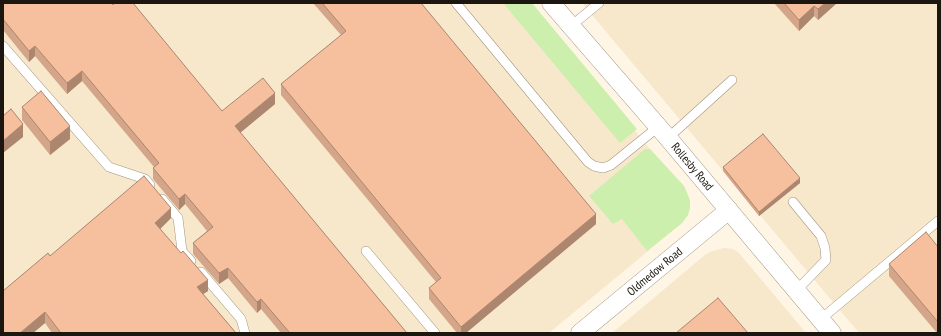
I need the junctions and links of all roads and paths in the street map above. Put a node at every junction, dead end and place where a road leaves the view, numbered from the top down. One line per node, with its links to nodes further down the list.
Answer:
1 (456, 3): 7 (lane)
2 (551, 3): 4 (street, Rollesby Road)
3 (599, 3): 4 (lane)
4 (571, 26): 7 (street, Rollesby Road)
5 (3, 46): 14 (lane)
6 (732, 80): 7 (lane)
7 (663, 133): 9 (street, Rollesby Road)
8 (793, 202): 12 (lane)
9 (729, 210): 12 (street, Rollesby Road); 16 (street, Oldmedow Road)
10 (938, 221): 13 (lane)
11 (366, 251): 15 (lane)
12 (796, 291): 13 (street, Rollesby Road)
13 (826, 326)
14 (245, 333)
15 (435, 333)
16 (580, 333)

